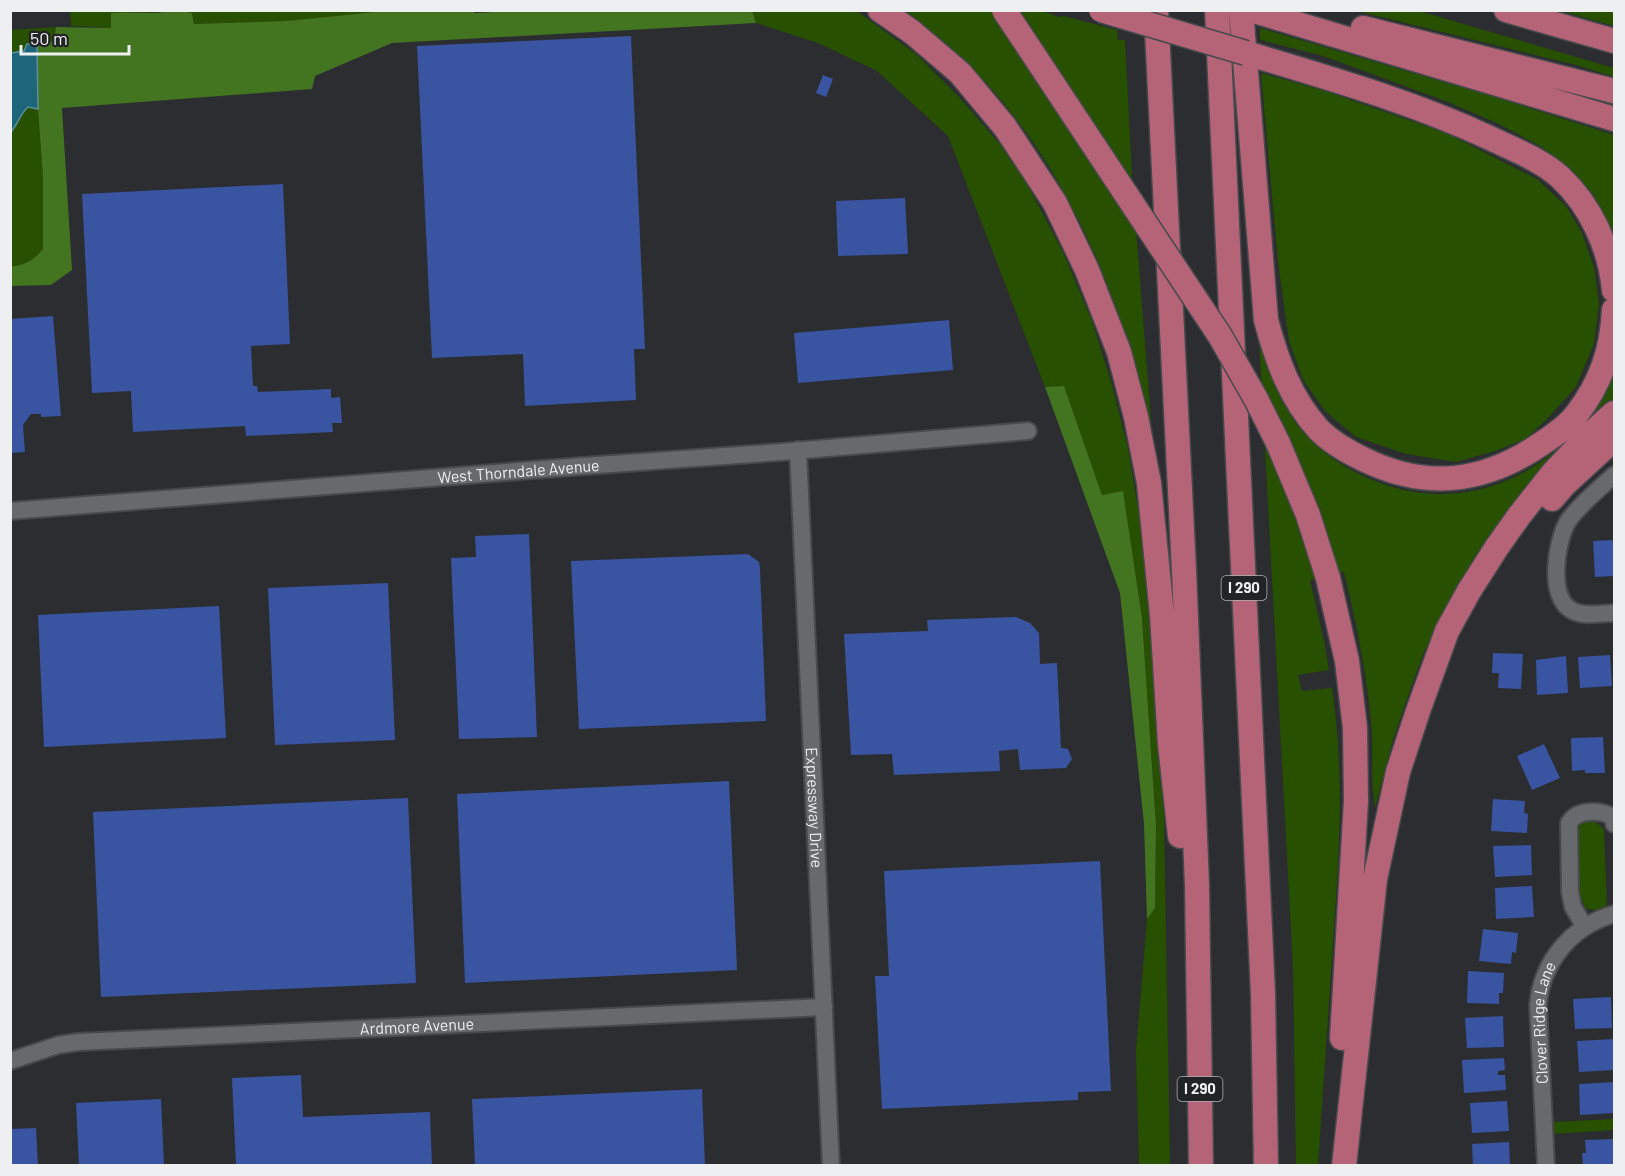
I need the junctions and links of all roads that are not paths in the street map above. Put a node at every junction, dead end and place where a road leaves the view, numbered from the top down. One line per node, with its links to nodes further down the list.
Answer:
1 (880, 10): 28 (highway)
2 (1004, 10): 33 (highway, bridge)
3 (1101, 10): 14 (highway, bridge)
4 (1154, 10): 28 (highway, I 290)
5 (1217, 10): 32 (highway, I 290)
6 (1241, 10): 15 (highway)
7 (1251, 10): 10 (highway)
8 (1297, 10): 10 (highway)
9 (1506, 10): 11 (highway)
10 (1341, 30): 12 (highway); 13 (highway)
11 (1614, 41)
12 (1614, 91)
13 (1614, 119)
14 (1614, 290)
15 (1614, 310)
16 (1614, 413): 23 (highway)
17 (1028, 431): 19 (street, West Thorndale Avenue)
18 (1614, 439): 23 (highway)
19 (798, 450): 21 (street, West Thorndale Avenue); 27 (street, Expressway Drive)
20 (1614, 475): 22 (street)
21 (10, 511)
22 (1614, 613)
23 (1436, 665): 34 (highway)
24 (1614, 824): 26 (street)
25 (1614, 914): 26 (street, Clover Ridge Lane)
26 (1585, 927): 35 (street, Clover Ridge Lane)
27 (824, 1007): 29 (street, Ardmore Avenue); 30 (street, Expressway Drive)
28 (1199, 1012): 31 (highway, I 290)
29 (10, 1061)
30 (831, 1166)
31 (1201, 1166)
32 (1266, 1166)
33 (1332, 1166)
34 (1344, 1166)
35 (1546, 1166)

